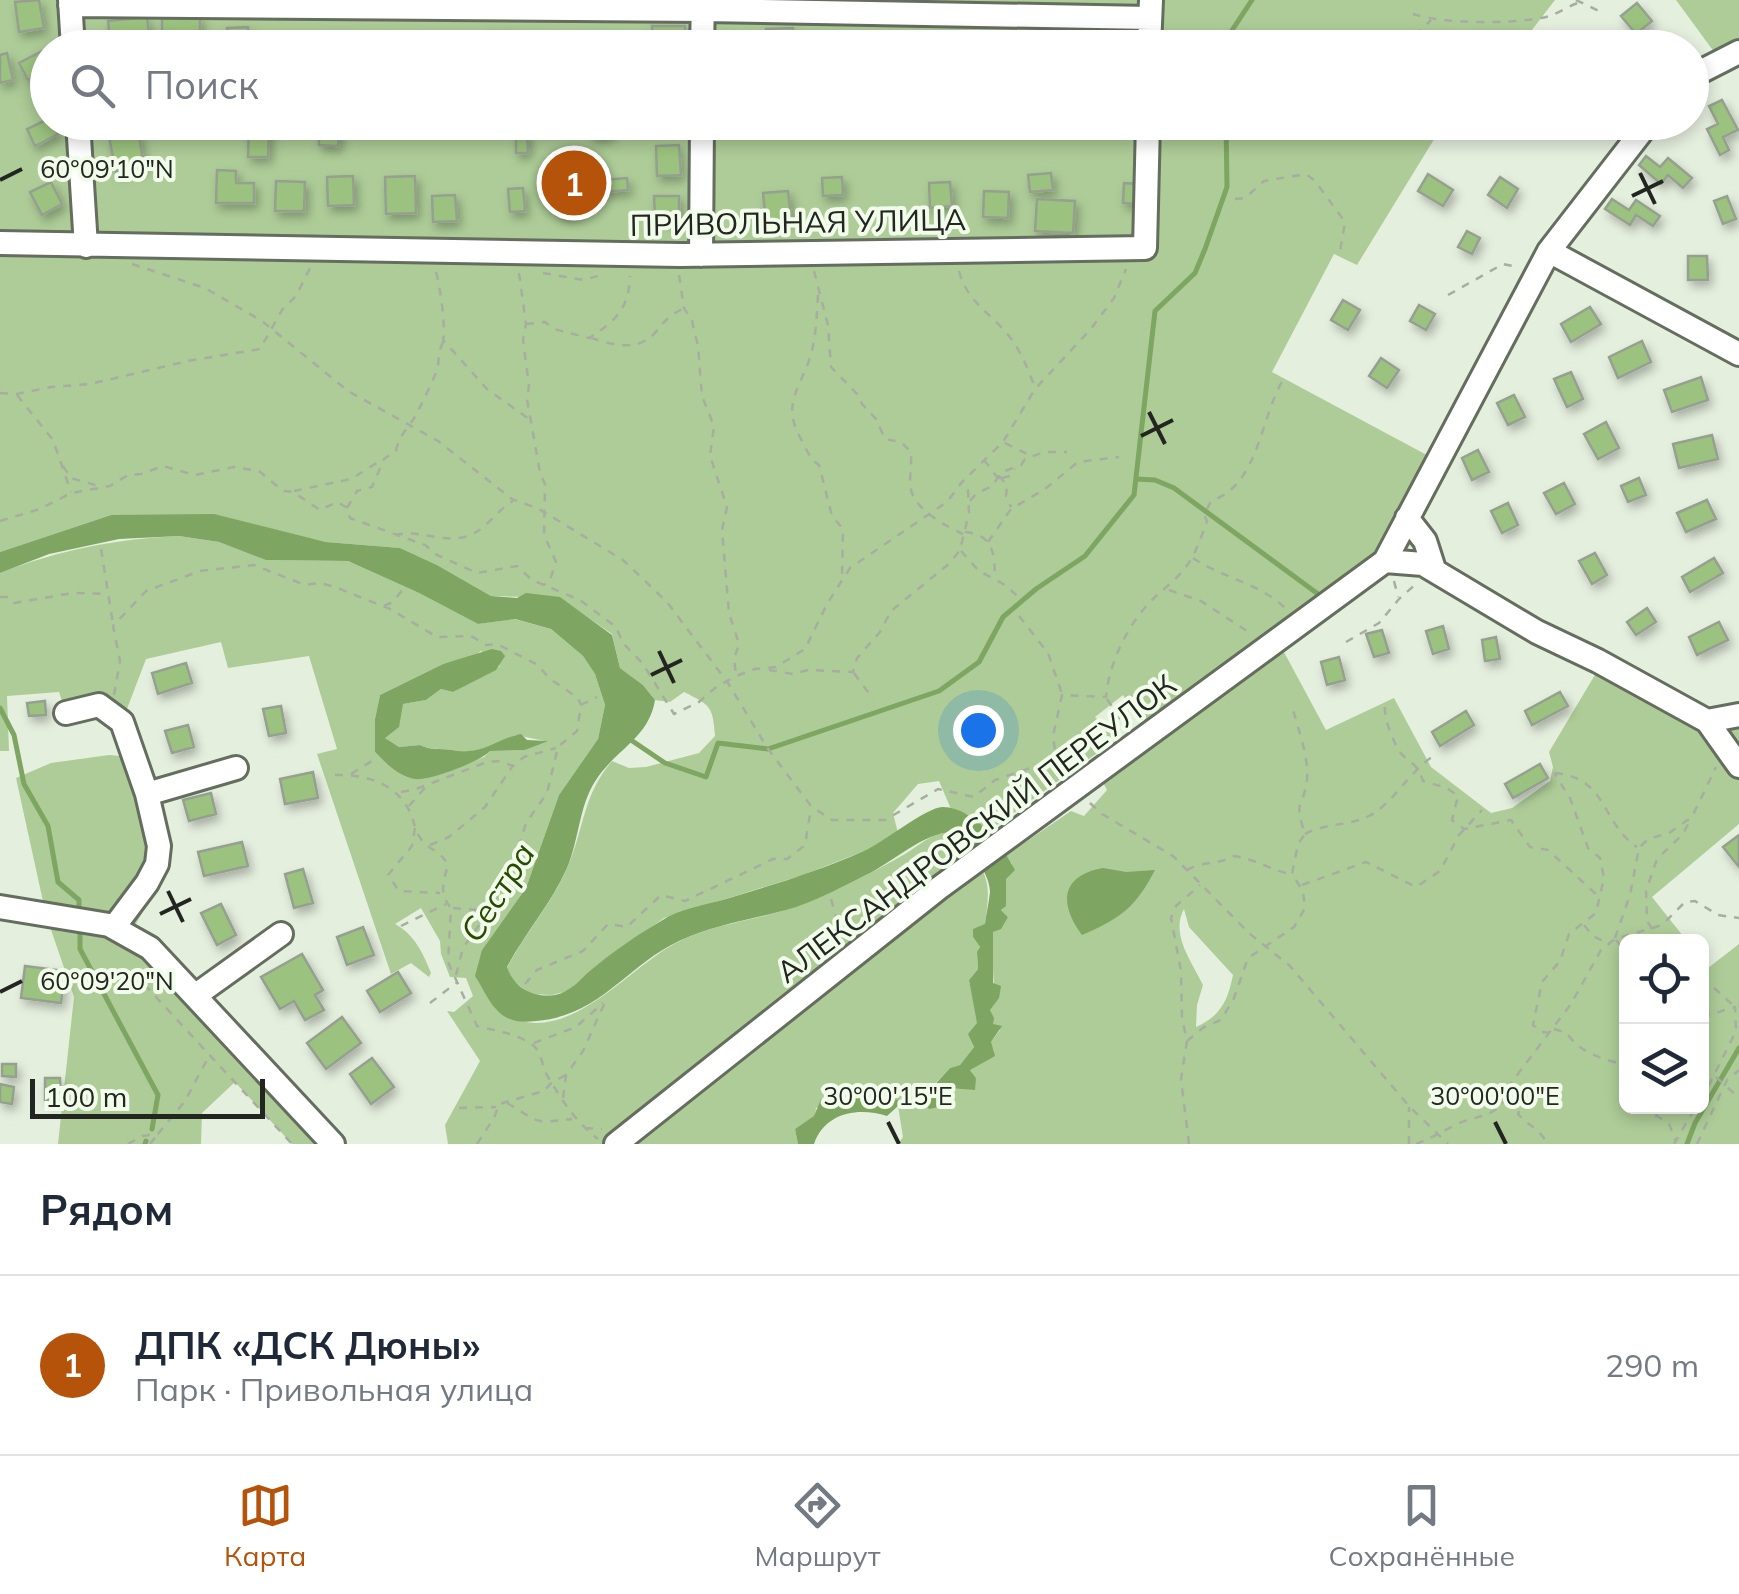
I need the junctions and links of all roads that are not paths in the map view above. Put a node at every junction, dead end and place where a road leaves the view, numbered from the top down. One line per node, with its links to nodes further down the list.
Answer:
1 (70, 3): 2 (street); 4 (street)
2 (702, 5): 3 (street)
3 (1150, 9)
4 (71, 30)
5 (1739, 52): 6 (street)
6 (1709, 67)
7 (79, 140): 12 (street)
8 (701, 140): 13 (street)
9 (1148, 140): 13 (street, ПРИВОЛЬНАЯ УЛИЦА)
10 (1635, 140): 14 (street)
11 (0, 243): 12 (street, ПРИВОЛЬНАЯ УЛИЦА)
12 (86, 246): 13 (street, ПРИВОЛЬНАЯ УЛИЦА)
13 (691, 255)
14 (1544, 260): 15 (street); 16 (street)
15 (1739, 354)
16 (1407, 518): 17 (street); 18 (street)
17 (1382, 563): 18 (street); 30 (street, АЛЕКСАНДРОВСКИЙ ПЕРЕУЛОК)
18 (1434, 569): 21 (street)
19 (66, 713): 24 (street)
20 (1739, 714): 21 (street)
21 (1712, 728): 22 (street)
22 (1739, 766)
23 (236, 768): 24 (street)
24 (146, 794): 26 (street)
25 (0, 907): 26 (street)
26 (105, 925): 28 (street)
27 (280, 934): 28 (street)
28 (196, 995): 29 (street)
29 (333, 1144)
30 (616, 1144)

